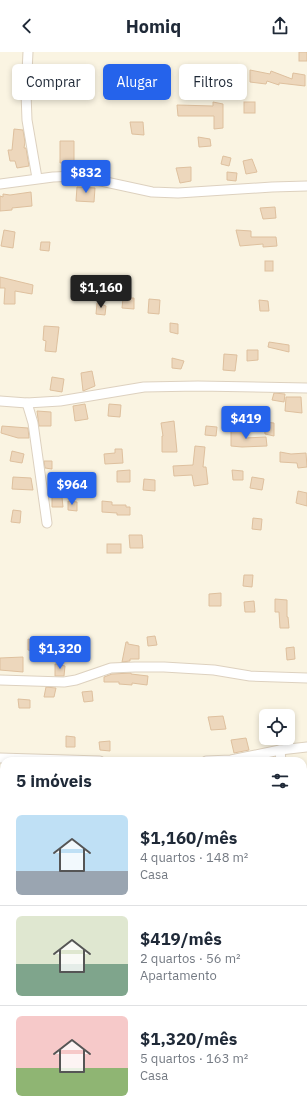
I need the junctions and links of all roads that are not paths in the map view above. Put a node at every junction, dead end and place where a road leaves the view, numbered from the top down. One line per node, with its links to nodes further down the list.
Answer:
1 (28, 52): 2 (street)
2 (37, 178): 3 (street); 4 (street)
3 (0, 184)
4 (307, 186)
5 (307, 388): 7 (street)
6 (0, 401): 7 (street)
7 (27, 403): 8 (street)
8 (47, 523)
9 (307, 678): 10 (street)
10 (0, 680)
11 (307, 747): 12 (street)
12 (280, 750): 13 (street); 14 (street)
13 (246, 757)
14 (281, 757)

